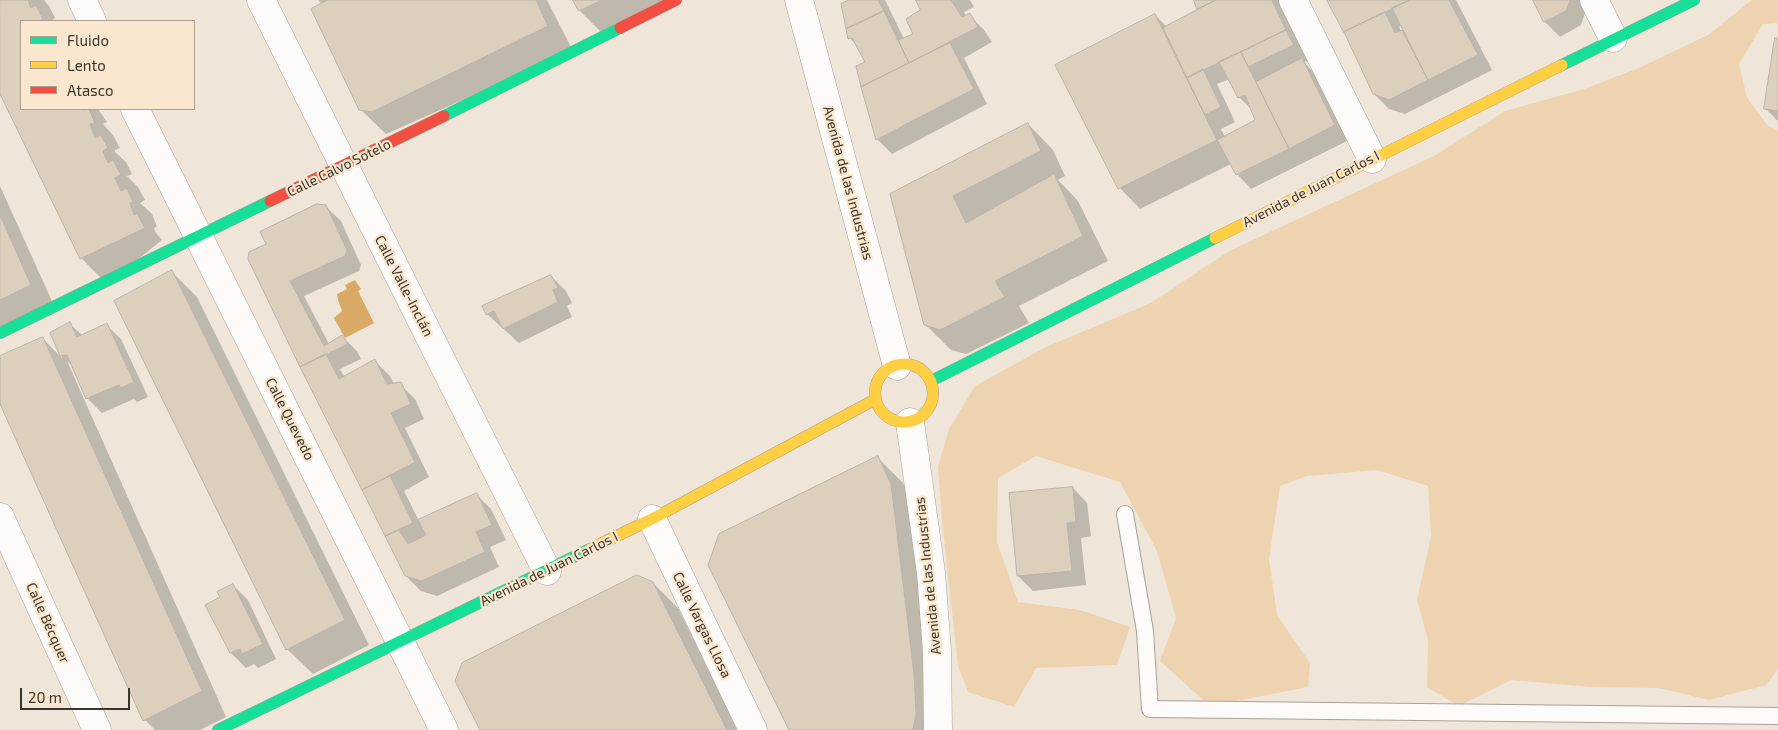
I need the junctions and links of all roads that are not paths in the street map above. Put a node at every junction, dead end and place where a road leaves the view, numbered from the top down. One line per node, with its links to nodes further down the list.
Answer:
1 (82, 0): 8 (street)
2 (262, 0): 12 (street, Calle Valle-Inclán)
3 (676, 0): 12 (street, Calle Calvo Sotelo)
4 (799, 0): 15 (street, Avenida de las Industrias)
5 (1293, 0): 11 (street)
6 (1594, 0): 9 (street)
7 (1694, 0): 9 (street, Avenida de Juan Carlos I)
8 (92, 20)
9 (1614, 38): 11 (street, Avenida de Juan Carlos I)
10 (136, 110): 13 (street, Calle Quevedo)
11 (1372, 159): 16 (street, Avenida de Juan Carlos I)
12 (344, 166): 13 (street, Calle Calvo Sotelo); 22 (street, Calle Valle-Inclán)
13 (198, 235): 14 (street, Calle Calvo Sotelo); 23 (street, Calle Quevedo)
14 (0, 333)
15 (897, 366): 16 (street); 17 (street)
16 (931, 381): 18 (street)
17 (876, 400): 18 (street); 21 (street, Avenida de Juan Carlos I)
18 (910, 422): 29 (street, Avenida de las Industrias)
19 (1125, 514): 24 (lane)
20 (0, 517): 25 (street, Calle Bécquer)
21 (652, 519): 22 (street, Avenida de Juan Carlos I); 28 (street, Calle Vargas Llosa)
22 (547, 571): 23 (street, Avenida de Juan Carlos I)
23 (400, 640): 26 (street, Avenida de Juan Carlos I); 27 (street, Calle Quevedo)
24 (1778, 716)
25 (97, 730)
26 (218, 730)
27 (444, 730)
28 (753, 730)
29 (938, 730)

